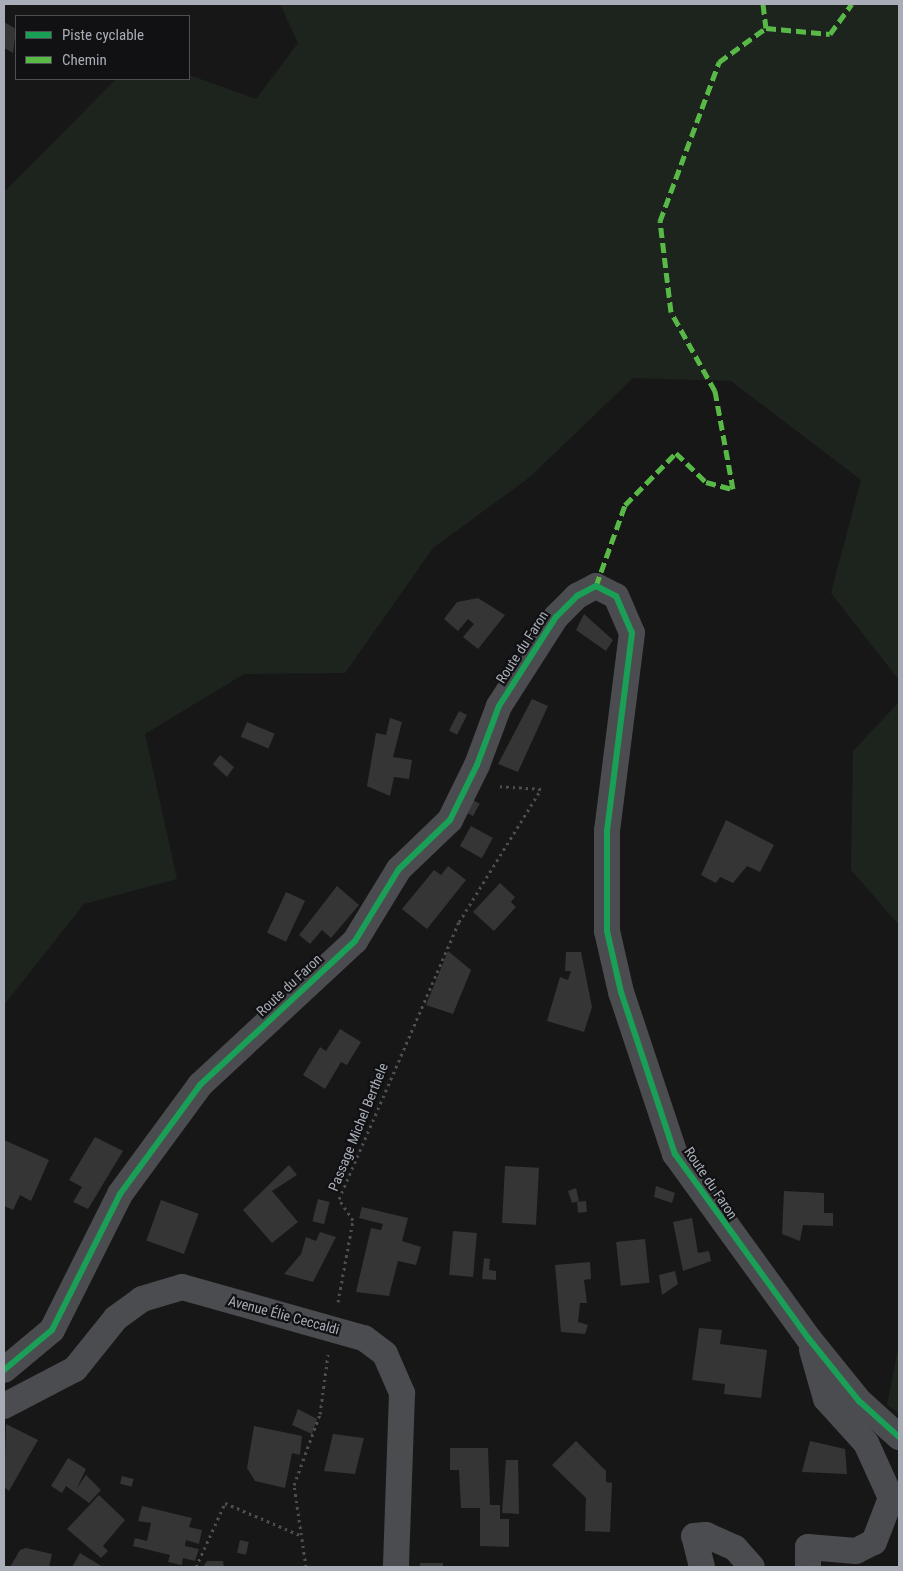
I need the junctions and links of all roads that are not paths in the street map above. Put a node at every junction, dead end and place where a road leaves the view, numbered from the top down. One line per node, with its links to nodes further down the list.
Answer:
1 (809, 1339): 2 (street, Route du Faron); 4 (street, Route du Faron); 8 (street)
2 (4, 1370)
3 (4, 1406): 5 (street, Avenue Élie Ceccaldi, bridge)
4 (899, 1437)
5 (396, 1567)
6 (702, 1567): 7 (street)
7 (752, 1567)
8 (808, 1567)

